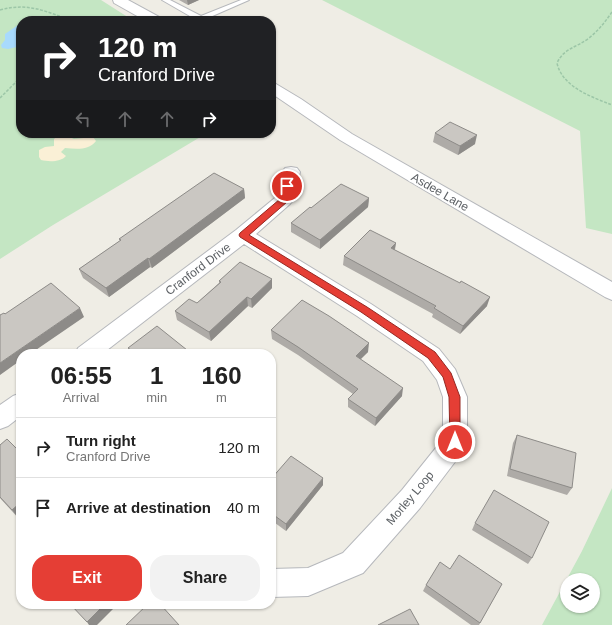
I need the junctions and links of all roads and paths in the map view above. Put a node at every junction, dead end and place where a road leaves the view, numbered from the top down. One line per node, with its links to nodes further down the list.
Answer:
1 (119, 0): 9 (street)
2 (165, 0): 10 (lane)
3 (246, 0): 11 (lane)
4 (11, 4): 6 (path)
5 (39, 6): 8 (path)
6 (0, 10)
7 (612, 12): 15 (path)
8 (62, 16)
9 (147, 16)
10 (191, 16)
11 (208, 16)
12 (16, 82): 14 (path)
13 (276, 90): 18 (street, Asdee Lane)
14 (0, 98)
15 (612, 105)
16 (290, 172): 17 (street, Cranford Drive)
17 (243, 235): 19 (street, Cranford Drive); 22 (street, Morley Loop)
18 (612, 292)
19 (93, 349)
20 (16, 407): 21 (street)
21 (0, 419)
22 (276, 583)

